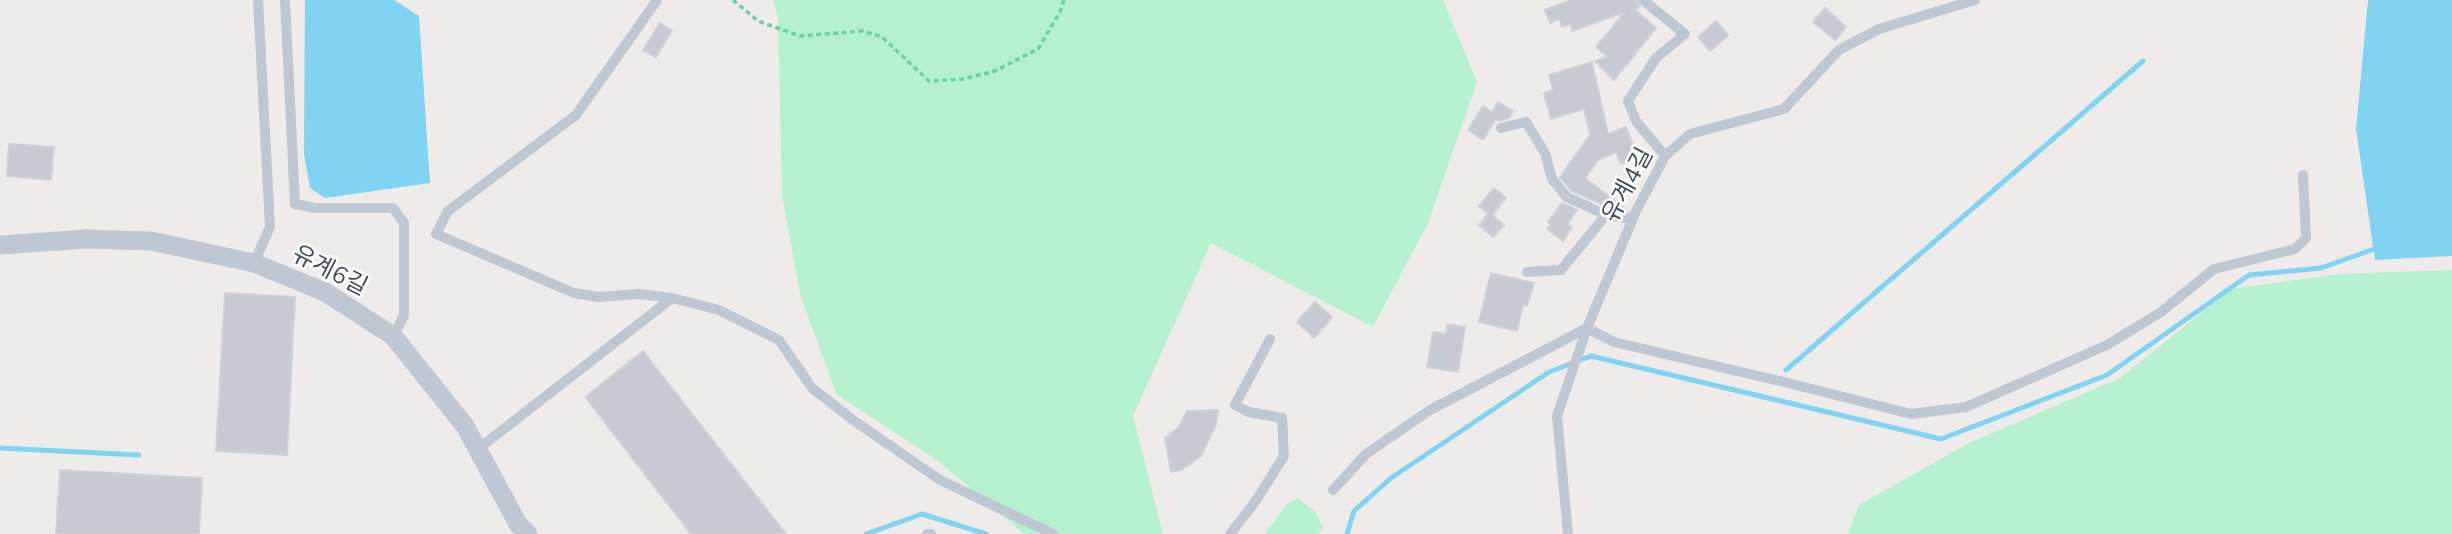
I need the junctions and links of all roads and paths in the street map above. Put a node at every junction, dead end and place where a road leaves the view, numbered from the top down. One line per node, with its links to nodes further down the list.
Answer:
1 (258, 0): 14 (lane)
2 (285, 0): 18 (lane)
3 (657, 0): 16 (lane)
4 (733, 0): 5 (path)
5 (1064, 0)
6 (1643, 0): 9 (lane)
7 (1975, 0): 9 (lane, 유계4길)
8 (1501, 128): 11 (lane)
9 (1665, 156): 12 (lane, 유계4길)
10 (2303, 175): 17 (lane)
11 (1606, 215): 12 (lane); 15 (lane)
12 (1633, 219): 17 (lane, 유계4길)
13 (0, 245): 14 (street, 유계6길)
14 (254, 263): 18 (street, 유계6길)
15 (1527, 272)
16 (672, 298): 20 (lane); 23 (lane)
17 (1587, 328): 21 (lane); 25 (lane, 유계4길)
18 (393, 336): 20 (street, 유계6길)
19 (1270, 339): 24 (lane)
20 (478, 449): 22 (street, 유계6길)
21 (1333, 490)
22 (520, 531)
23 (1053, 534)
24 (1230, 534)
25 (1568, 534)

